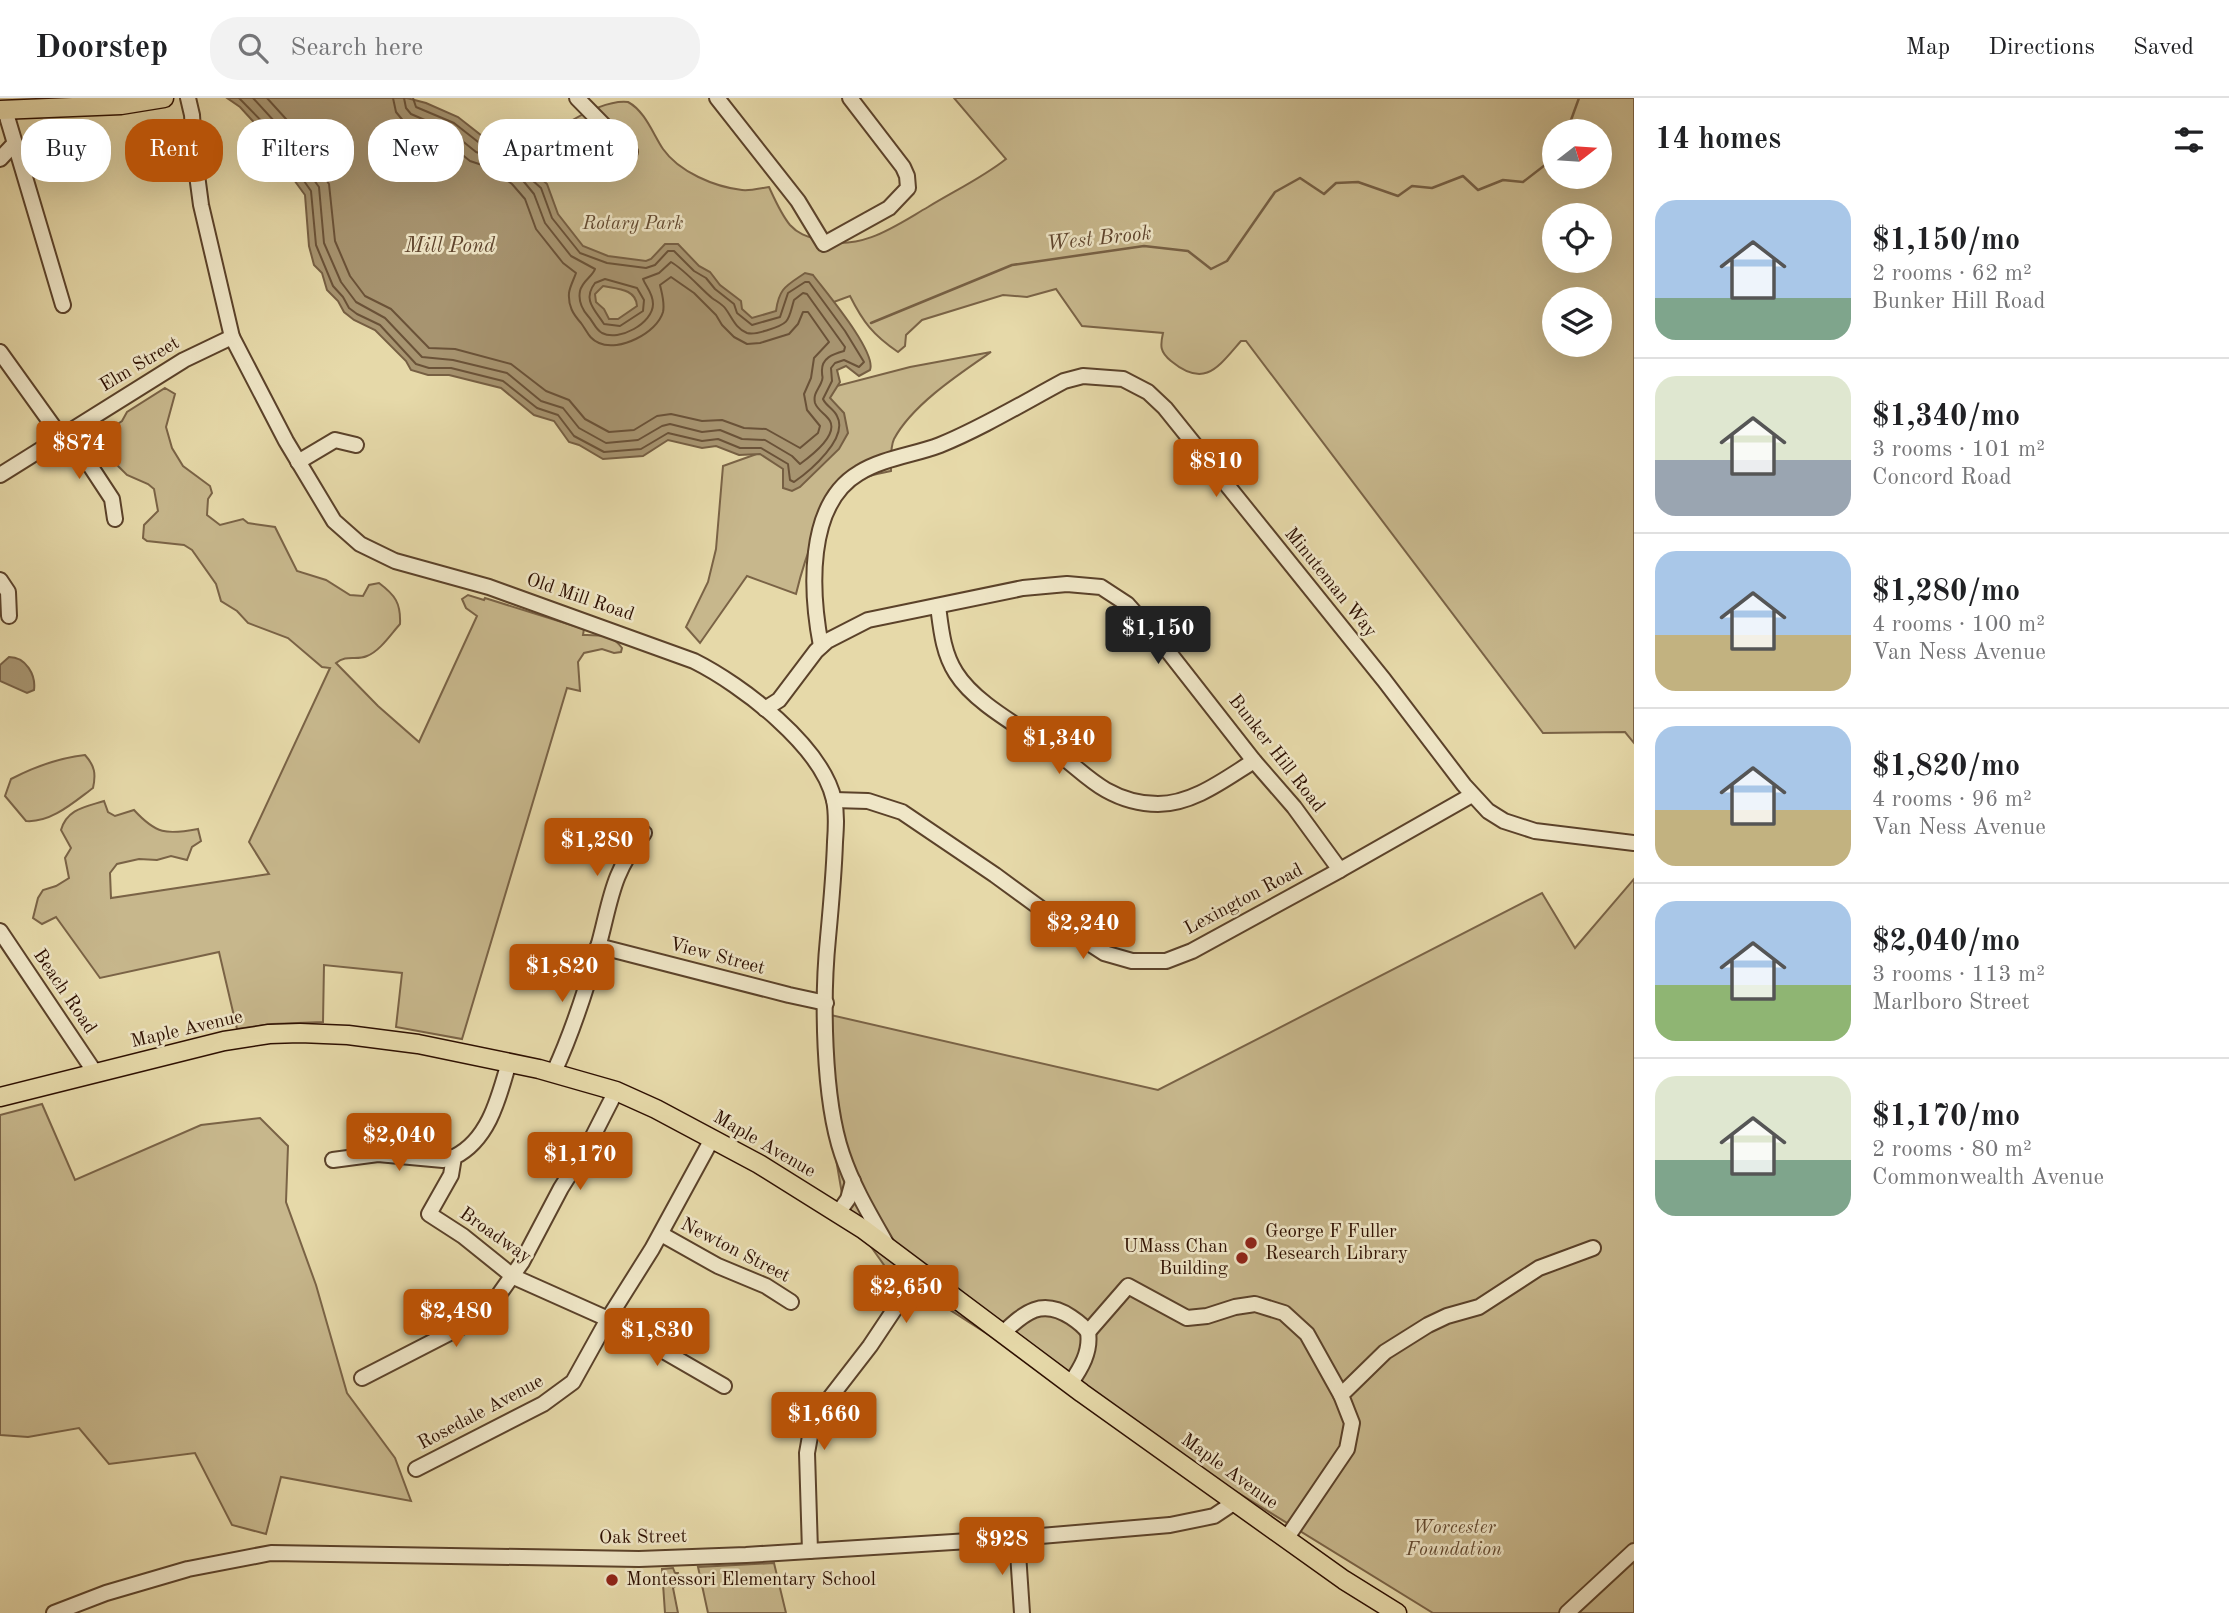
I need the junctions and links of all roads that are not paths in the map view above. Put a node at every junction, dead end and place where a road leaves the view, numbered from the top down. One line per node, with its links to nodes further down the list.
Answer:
1 (163, 98): 6 (main road)
2 (188, 98): 12 (street, Old Mill Road)
3 (577, 98): 8 (street)
4 (717, 98): 5 (street)
5 (850, 98)
6 (59, 103): 7 (main road)
7 (2, 110): 9 (street)
8 (598, 119)
9 (15, 143): 10 (street); 11 (street)
10 (0, 159)
11 (63, 304)
12 (232, 337): 14 (street, Elm Street); 16 (street, Old Mill Road)
13 (0, 352): 14 (street)
14 (64, 435): 17 (street, Elm Street); 18 (street)
15 (356, 445): 16 (street)
16 (298, 462): 23 (street, Old Mill Road)
17 (0, 475)
18 (115, 519)
19 (0, 580): 21 (street)
20 (938, 606): 22 (street, Bunker Hill Road); 24 (street, Bunker Hill Road); 24 (street)
21 (9, 616)
22 (821, 646): 23 (street, Bunker Hill Road); 25 (street, Minuteman Way)
23 (765, 709): 26 (street, Old Mill Road)
24 (1254, 761): 29 (street, Bunker Hill Road)
25 (1472, 795): 28 (street, Minuteman Way); 29 (street)
26 (834, 800): 29 (street, Lexington Road); 32 (street, Old Mill Road)
27 (644, 833): 31 (street)
28 (1634, 843)
29 (1340, 870)
30 (0, 931): 35 (street, Beach Road)
31 (598, 946): 32 (street, View Street); 34 (street)
32 (826, 1003): 41 (street, Old Mill Road)
33 (509, 1062): 34 (main road, Maple Avenue); 35 (main road, Maple Avenue); 39 (street)
34 (554, 1072): 36 (main road, Maple Avenue)
35 (96, 1074): 37 (main road, Maple Avenue)
36 (616, 1091): 38 (main road, Maple Avenue); 48 (street)
37 (0, 1097)
38 (712, 1139): 43 (main road, Maple Avenue); 44 (street, Rosedale Avenue)
39 (454, 1157): 40 (street); 48 (street, Broadway)
40 (333, 1160)
41 (853, 1181): 42 (street, Old Mill Road); 43 (street)
42 (864, 1205): 43 (street); 45 (street, Old Mill Road)
43 (846, 1218): 45 (main road, Maple Avenue)
44 (661, 1234): 49 (street, Newton Street); 50 (street, Rosedale Avenue)
45 (890, 1248): 47 (main road, Maple Avenue)
46 (1593, 1248): 56 (street)
47 (920, 1271): 52 (main road, Maple Avenue); 61 (street)
48 (514, 1277): 50 (street, Broadway); 53 (street)
49 (791, 1302)
50 (608, 1319): 55 (street, Broadway); 57 (street, Rosedale Avenue)
51 (1088, 1332): 52 (street); 54 (street); 56 (street)
52 (1003, 1333): 54 (main road, Maple Avenue)
53 (362, 1378)
54 (1070, 1384): 58 (main road, Maple Avenue)
55 (724, 1386)
56 (1341, 1395): 60 (street)
57 (416, 1469)
58 (1235, 1502): 59 (street, Oak Street); 60 (main road, Maple Avenue)
59 (1017, 1538): 61 (street, Oak Street); 64 (street)
60 (1286, 1539): 65 (main road, Maple Avenue)
61 (810, 1550): 63 (street, Oak Street)
62 (1634, 1551): 66 (street)
63 (54, 1613)
64 (1022, 1613)
65 (1397, 1613)
66 (1567, 1613)

